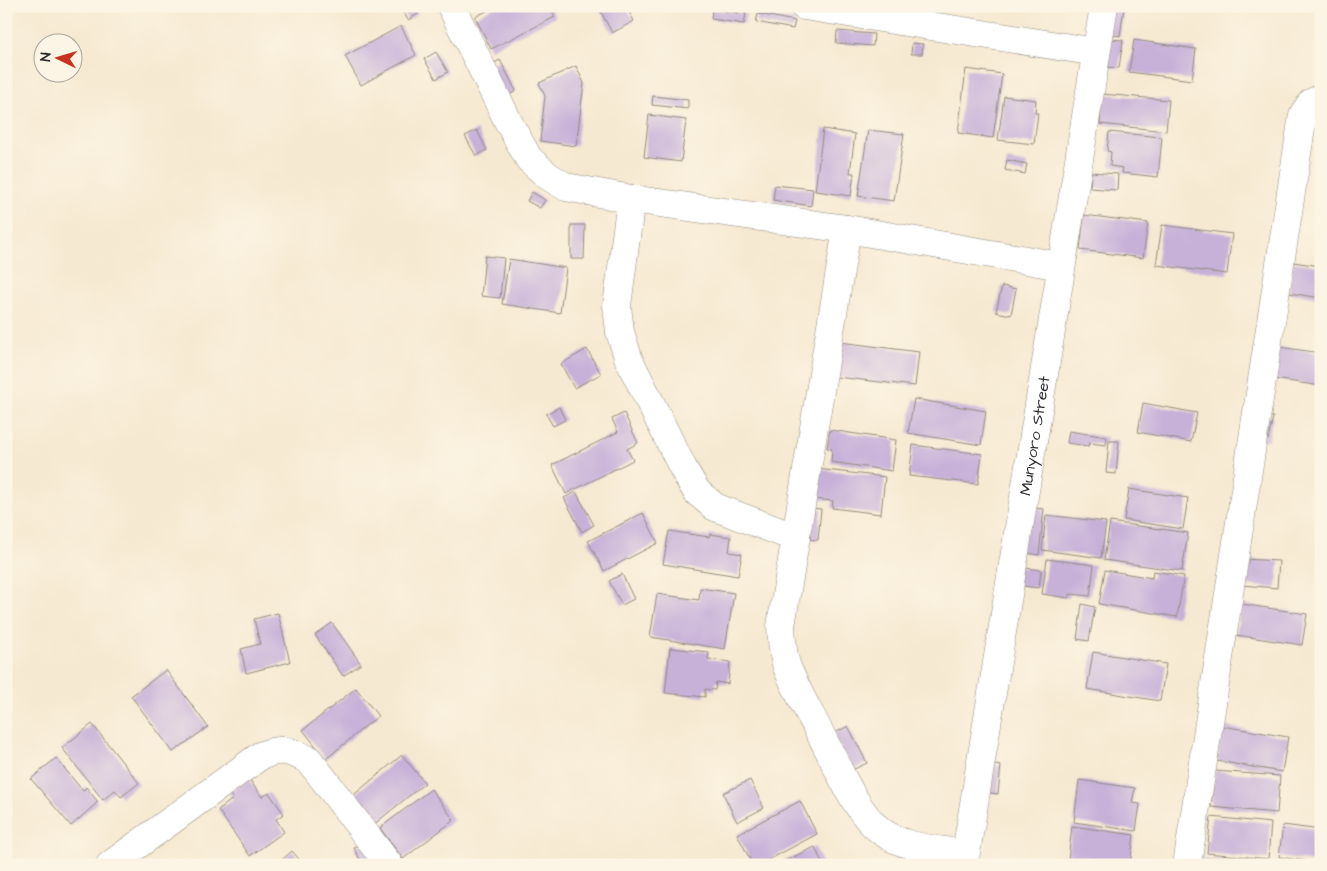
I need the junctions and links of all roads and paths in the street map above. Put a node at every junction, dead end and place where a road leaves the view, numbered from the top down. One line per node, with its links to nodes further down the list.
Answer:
1 (452, 6): 6 (street)
2 (804, 6): 4 (street)
3 (1104, 6): 4 (street, Munyoro Street)
4 (1096, 52): 8 (street, Munyoro Street)
5 (1321, 98): 13 (street)
6 (631, 199): 7 (street); 9 (street)
7 (847, 229): 8 (street); 9 (street)
8 (1061, 266): 10 (street, Munyoro Street)
9 (796, 538): 10 (street)
10 (964, 859)
11 (110, 865): 12 (street)
12 (389, 865)
13 (1187, 865)

